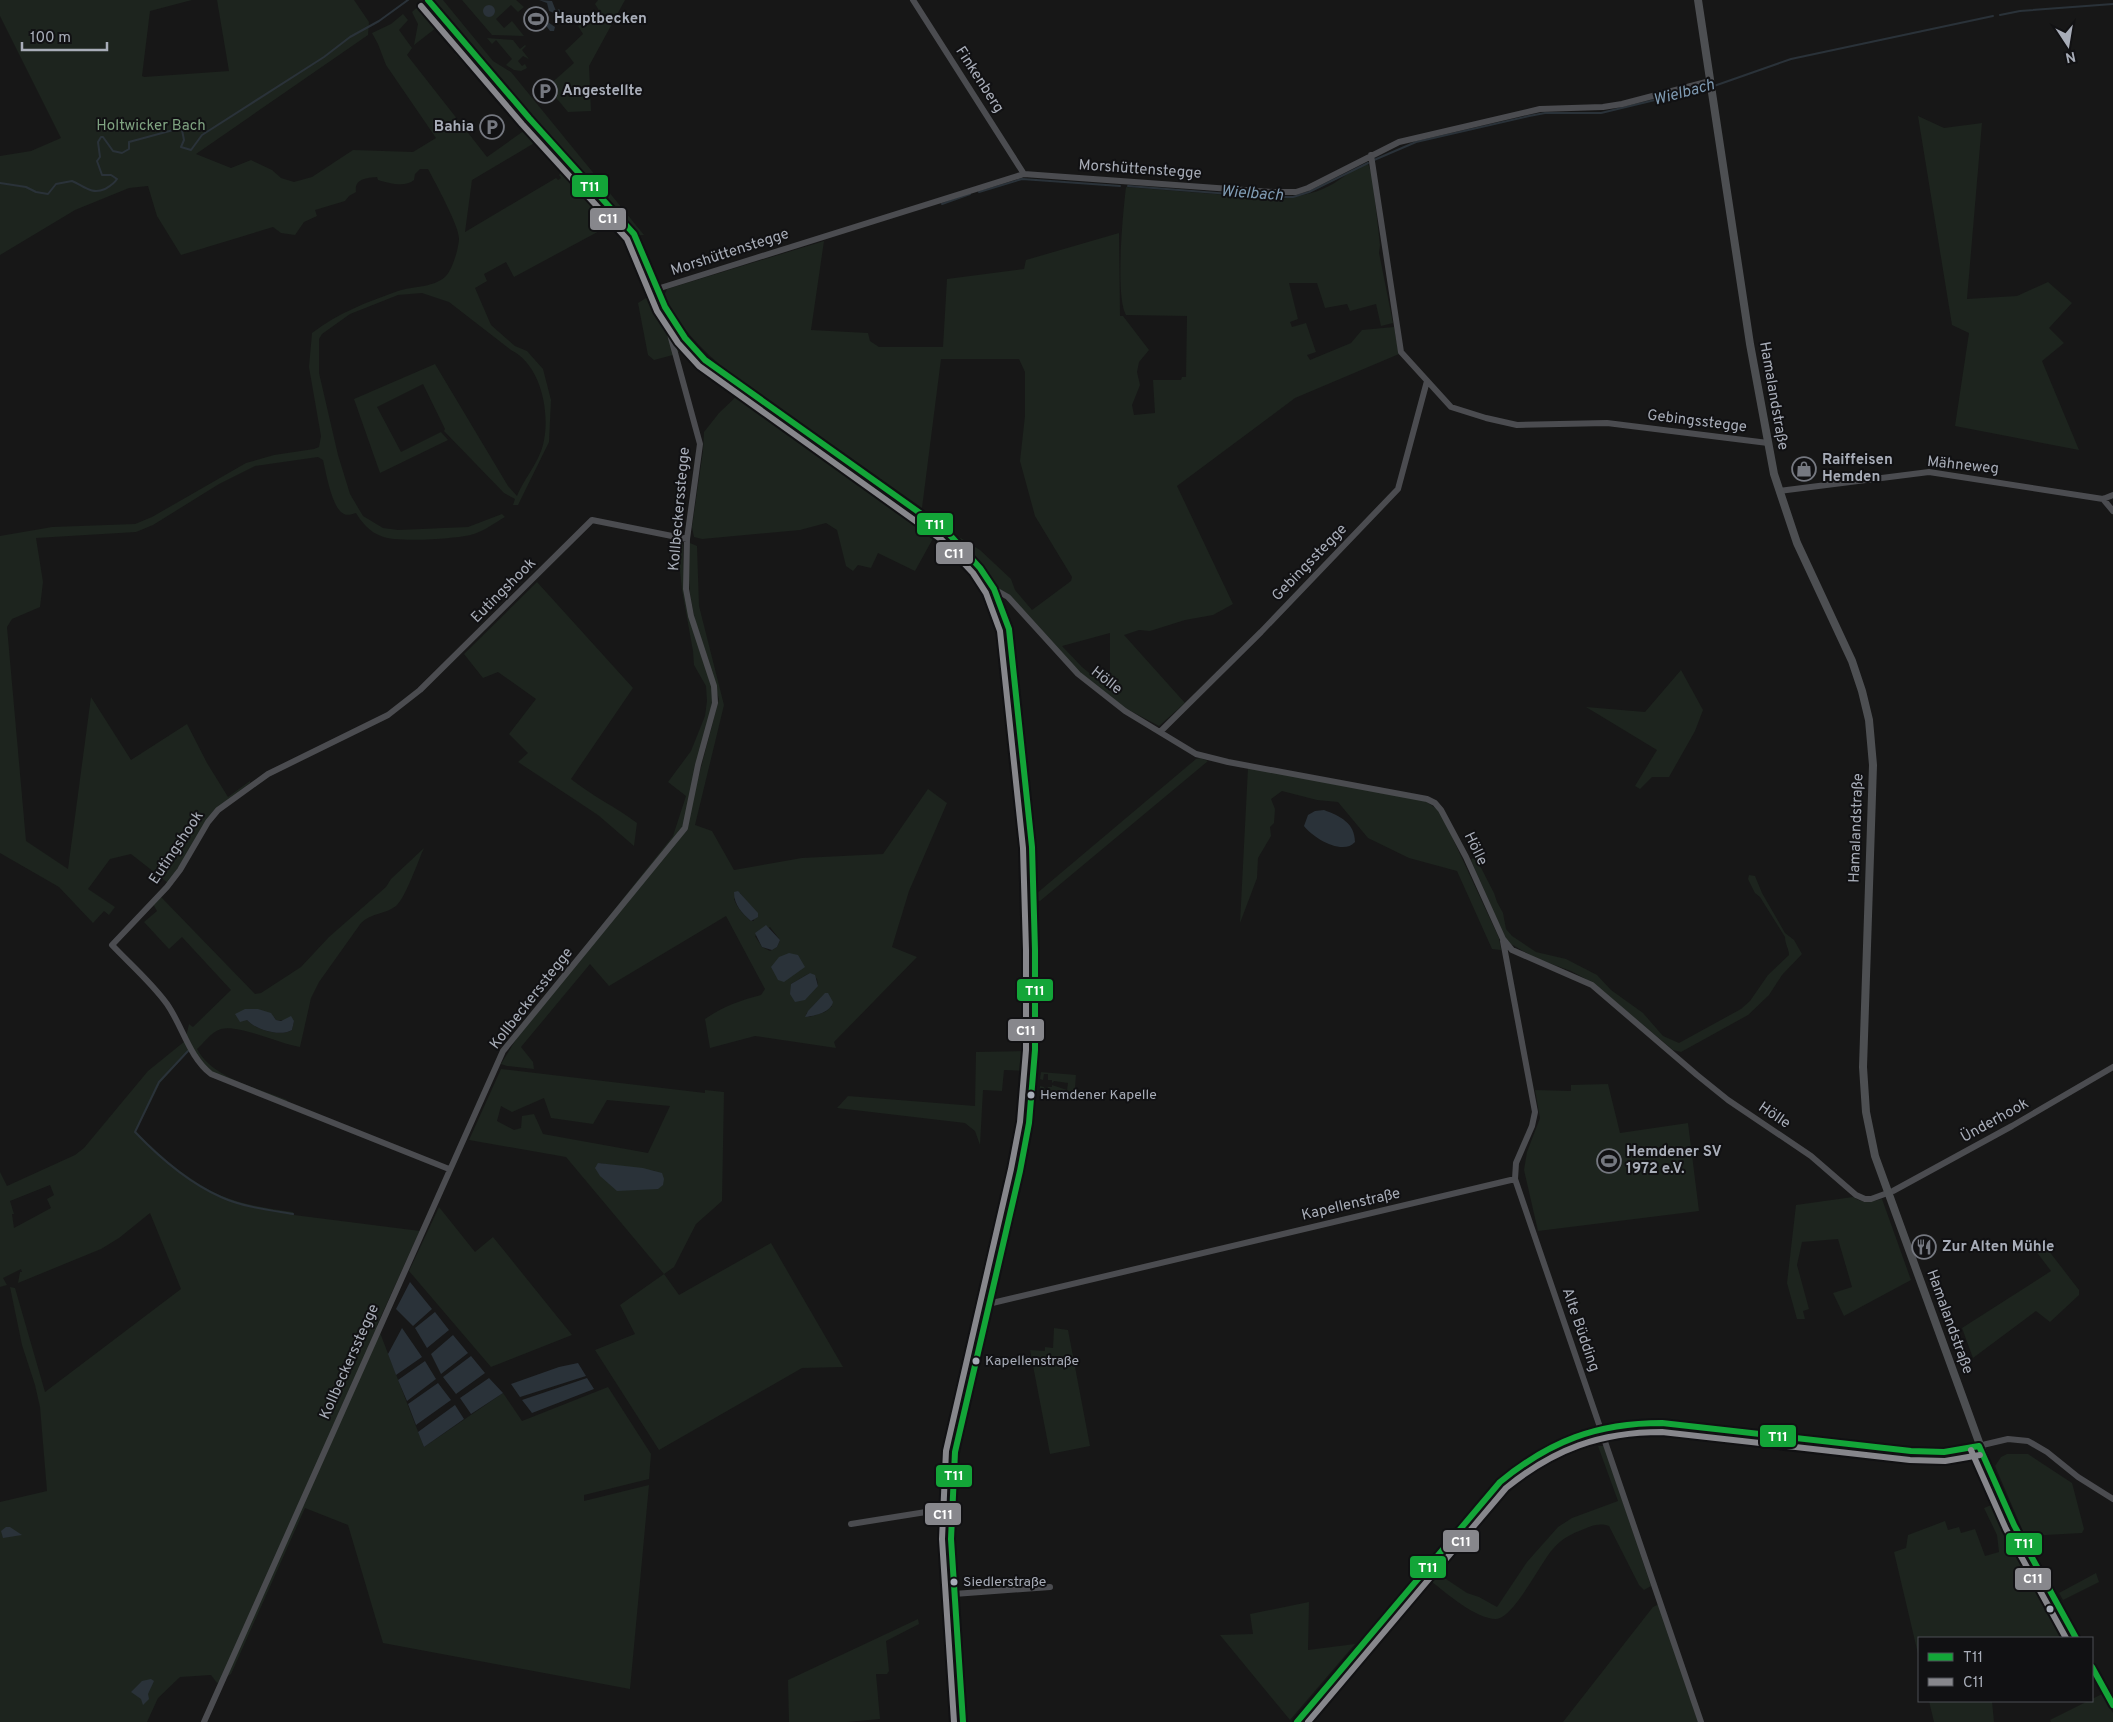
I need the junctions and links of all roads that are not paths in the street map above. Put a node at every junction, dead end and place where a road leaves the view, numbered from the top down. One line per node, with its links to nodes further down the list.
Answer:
1 (428, 0): 7 (street)
2 (913, 0): 6 (street, Finkenberg)
3 (1698, 0): 4 (main road, Hamalandstraße)
4 (1711, 84): 5 (street, Morshüttenstegge); 10 (main road, Hamalandstraße)
5 (1371, 155): 6 (street, Morshüttenstegge); 9 (street, Gebingsstegge)
6 (1024, 174): 7 (street, Morshüttenstegge)
7 (657, 289): 8 (street)
8 (665, 307): 15 (street, Kollbeckersstegge); 16 (street)
9 (1427, 381): 10 (street, Gebingsstegge); 17 (street, Gebingsstegge)
10 (1768, 443): 11 (main road, Hamalandstraße)
11 (1778, 491): 13 (street, Mähneweg); 22 (main road, Hamalandstraße)
12 (2113, 495): 13 (street)
13 (2103, 499): 14 (street)
14 (2113, 511)
15 (687, 539): 20 (street, Kollbeckersstegge); 20 (street, Eutingshook)
16 (994, 589): 17 (street, Hölle); 23 (street)
17 (1160, 732): 18 (street, Hölle)
18 (1502, 939): 21 (street, Alte Büdding); 22 (street, Hölle)
19 (2113, 1067): 22 (street, Ünderhook)
20 (449, 1169): 34 (street, Kollbeckersstegge)
21 (1515, 1179): 23 (street, Kapellenstraße); 24 (street, Alte Büdding)
22 (1888, 1193): 25 (main road, Hamalandstraße)
23 (988, 1304): 27 (street)
24 (1600, 1428): 25 (street); 36 (street); 37 (street, Alte Büdding)
25 (1979, 1446): 26 (street); 31 (main road, Hamalandstraße)
26 (2113, 1499)
27 (951, 1508): 28 (street); 30 (street)
28 (851, 1524)
29 (1050, 1587): 30 (street)
30 (954, 1594): 35 (street)
31 (2075, 1637)
32 (2093, 1668): 33 (main road)
33 (2113, 1705)
34 (204, 1722)
35 (963, 1722)
36 (1297, 1722)
37 (1701, 1722)

